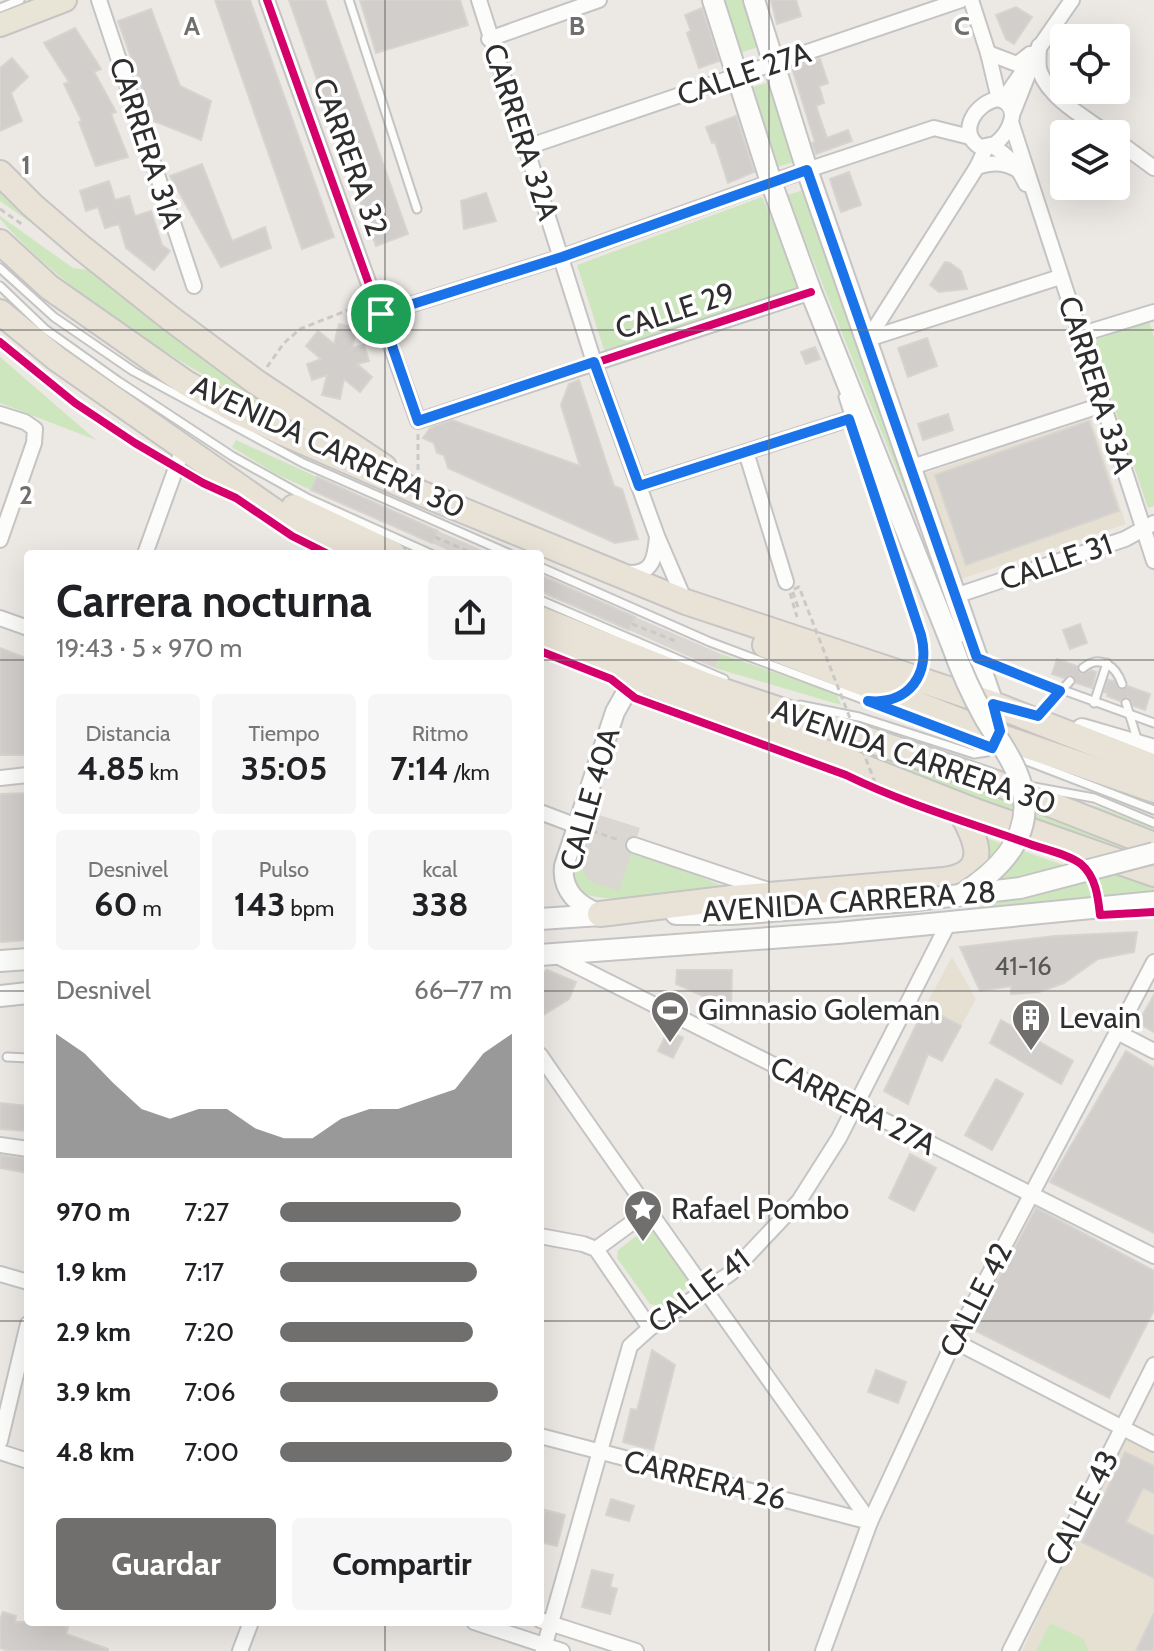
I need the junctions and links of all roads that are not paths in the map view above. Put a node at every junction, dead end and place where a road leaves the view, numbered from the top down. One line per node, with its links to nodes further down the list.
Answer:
1 (20, 0): 13 (lane)
2 (65, 0): 14 (main road)
3 (99, 0): 44 (street, CARRERA 31A)
4 (267, 0): 48 (street, CARRERA 32)
5 (349, 0): 37 (lane)
6 (479, 0): 15 (street, CARRERA 32A)
7 (599, 0): 15 (street)
8 (713, 0): 19 (main road)
9 (754, 0): 18 (main road)
10 (961, 0): 18 (street, CALLE 27A)
11 (971, 0): 17 (street)
12 (1072, 0): 16 (street)
13 (0, 8)
14 (0, 25)
15 (489, 39): 28 (street, CARRERA 32A)
16 (1040, 45): 17 (street); 20 (street); 22 (street); 23 (street)
17 (988, 53): 23 (street)
18 (774, 64): 19 (street, CALLE 27A); 33 (main road)
19 (737, 76): 28 (street, CALLE 27A); 36 (main road)
20 (1050, 86)
21 (1050, 94): 22 (street)
22 (1020, 96): 25 (street)
23 (1001, 100): 25 (street); 27 (street)
24 (1068, 104): 26 (street)
25 (1012, 119): 29 (street); 38 (street, CARRERA 33A)
26 (1089, 120)
27 (970, 137): 29 (street); 33 (street)
28 (527, 147): 40 (street, CARRERA 32A)
29 (989, 147): 31 (street); 34 (street, CARRERA 33A)
30 (1130, 150): 32 (street)
31 (977, 167): 34 (street); 51 (street)
32 (1154, 168)
33 (807, 170): 36 (street); 51 (main road)
34 (1018, 170): 38 (street, CARRERA 33A)
35 (0, 173): 61 (highway)
36 (771, 182): 40 (street); 45 (main road)
37 (417, 209)
38 (1039, 209): 42 (street, CARRERA 33A)
39 (0, 242): 46 (highway, AVENIDA CARRERA 30)
40 (562, 257): 48 (street); 52 (street, CARRERA 32A)
41 (0, 268): 46 (lane)
42 (1060, 277): 50 (street, CARRERA 33A); 51 (street)
43 (0, 286): 49 (lane)
44 (194, 286)
45 (811, 292): 52 (street, CALLE 29); 55 (lane); 117 (main road, bridge)
46 (42, 293): 61 (highway, AVENIDA CARRERA 30); 69 (lane)
47 (1154, 312): 50 (street)
48 (381, 314): 56 (street, CARRERA 32)
49 (6, 331): 57 (highway, AVENIDA CARRERA 30); 68 (lane)
50 (1079, 335): 53 (street, CARRERA 33A)
51 (868, 339): 59 (main road)
52 (594, 362): 56 (street, CALLE 29); 60 (street, CARRERA 32A)
53 (1102, 405): 59 (street); 62 (street, CARRERA 33A)
54 (0, 414): 64 (street)
55 (849, 419): 58 (street); 85 (lane)
56 (418, 421)
57 (184, 446): 65 (street); 66 (highway, AVENIDA CARRERA 30); 67 (highway, AVENIDA CARRERA 30)
58 (746, 452): 60 (street); 73 (street)
59 (912, 467): 74 (main road)
60 (639, 486): 63 (street, CARRERA 32A)
61 (418, 492): 72 (highway, AVENIDA CARRERA 30)
62 (1149, 526): 70 (street, CARRERA 33A); 74 (street, CALLE 31)
63 (657, 536): 72 (street); 76 (street, CARRERA 32A)
64 (0, 540)
65 (146, 550)
66 (339, 550)
67 (384, 550)
68 (422, 550)
69 (501, 550)
70 (1154, 561)
71 (544, 569): 94 (lane)
72 (612, 571): 76 (highway, AVENIDA CARRERA 30)
73 (786, 582)
74 (955, 596): 81 (main road)
75 (544, 602): 87 (lane)
76 (686, 602): 85 (highway, AVENIDA CARRERA 30); 92 (highway, AVENIDA CARRERA 30)
77 (0, 618): 79 (street)
78 (544, 621): 88 (highway, AVENIDA CARRERA 30)
79 (24, 627)
80 (544, 642): 84 (highway, AVENIDA CARRERA 30)
81 (977, 658): 90 (lane); 100 (main road)
82 (1107, 663): 83 (lane); 89 (lane); 95 (lane)
83 (1083, 668)
84 (646, 681): 102 (highway, AVENIDA CARRERA 30); 111 (street, CALLE 40A)
85 (916, 681): 92 (lane); 100 (highway, AVENIDA CARRERA 30)
86 (1070, 681): 90 (lane)
87 (735, 683)
88 (703, 684): 102 (highway); 113 (highway, AVENIDA CARRERA 30)
89 (1122, 684)
90 (1060, 691): 95 (lane); 98 (lane)
91 (764, 695): 93 (lane)
92 (899, 698): 94 (lane); 100 (highway, AVENIDA CARRERA 30)
93 (778, 700): 100 (lane); 110 (lane)
94 (868, 701): 100 (lane)
95 (1094, 703): 97 (lane)
96 (1126, 703): 97 (lane)
97 (1128, 715): 99 (lane); 101 (lane)
98 (1038, 716): 100 (main road, AVENIDA CARRERA 30); 101 (main road, AVENIDA CARRERA 30)
99 (1154, 723)
100 (996, 726): 103 (highway, AVENIDA CARRERA 30); 106 (highway, AVENIDA CARRERA 30); 107 (lane)
101 (1146, 747)
102 (825, 751): 108 (highway, AVENIDA CARRERA 30)
103 (1154, 767)
104 (24, 775): 105 (street)
105 (0, 778)
106 (1154, 790)
107 (1154, 810)
108 (955, 813): 115 (highway, AVENIDA CARRERA 30); 116 (highway)
109 (544, 814): 111 (street)
110 (1154, 823)
111 (577, 826): 119 (street, CALLE 40A)
112 (634, 845): 116 (street)
113 (1154, 845)
114 (1154, 853): 117 (main road, AVENIDA CARRERA 28, bridge)
115 (1154, 874)
116 (780, 894): 119 (highway)
117 (959, 896): 119 (main road, AVENIDA CARRERA 28, bridge)
118 (1154, 902): 121 (main road, AVENIDA CARRERA 28)
119 (600, 914): 120 (main road, AVENIDA CARRERA 28)
120 (544, 915)
121 (950, 920): 122 (main road, AVENIDA CARRERA 28); 133 (street, CALLE 41)
122 (546, 954): 133 (street, CARRERA 27A)
123 (24, 959): 124 (main road)
124 (0, 961)
125 (1154, 962): 128 (street, CALLE 42)
126 (24, 993): 127 (main road)
127 (0, 996)
128 (1117, 1032): 129 (street); 136 (street, CALLE 42)
129 (1154, 1051)
130 (7, 1057): 131 (lane)
131 (24, 1058)
132 (544, 1061): 137 (street)
133 (854, 1107): 136 (street, CARRERA 27A); 143 (street, CALLE 41)
134 (0, 1145): 135 (street)
135 (24, 1148)
136 (1031, 1194): 140 (street, CARRERA 27A); 146 (street, CALLE 42)
137 (648, 1211): 139 (street); 143 (street)
138 (544, 1237): 139 (street)
139 (596, 1249): 144 (street)
140 (1154, 1256)
141 (0, 1274): 142 (street)
142 (24, 1281)
143 (707, 1289): 144 (street, CALLE 41); 155 (street)
144 (650, 1328): 153 (street, CALLE 41)
145 (24, 1341): 150 (street)
146 (954, 1341): 148 (street); 155 (street, CALLE 42)
147 (1154, 1365): 148 (street, CALLE 43)
148 (1123, 1427): 151 (street); 164 (street, CALLE 43)
149 (544, 1437): 153 (street, CARRERA 26)
150 (0, 1441)
151 (1154, 1444)
152 (0, 1452): 154 (street)
153 (599, 1453): 155 (street, CARRERA 26); 156 (street, CALLE 41)
154 (24, 1460)
155 (870, 1522): 163 (street, CALLE 42)
156 (545, 1622): 159 (street, CALLE 41); 162 (street)
157 (249, 1626): 160 (street)
158 (485, 1626): 159 (street)
159 (544, 1648): 161 (street)
160 (240, 1651)
161 (562, 1651)
162 (636, 1651)
163 (823, 1651)
164 (1010, 1651)

